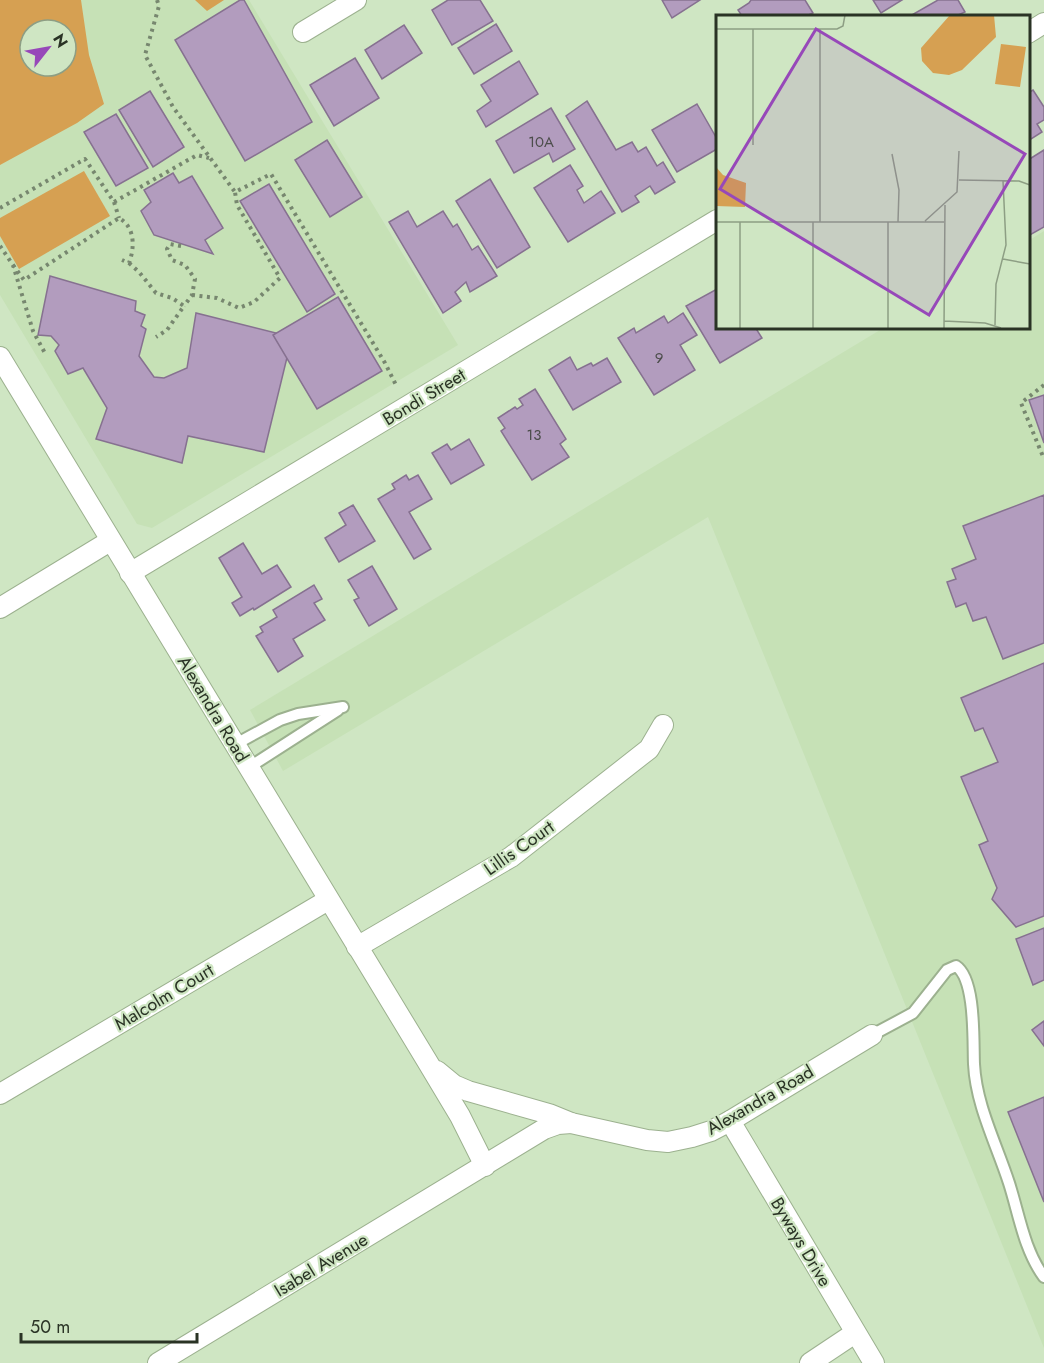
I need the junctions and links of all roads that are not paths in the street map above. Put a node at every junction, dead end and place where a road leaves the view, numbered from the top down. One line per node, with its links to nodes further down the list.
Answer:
1 (356, 0): 3 (street)
2 (1044, 23): 4 (street)
3 (303, 32)
4 (1029, 32)
5 (716, 221): 8 (street, Bondi Street)
6 (0, 357): 7 (street, Alexandra Road)
7 (110, 541): 8 (street, Alexandra Road); 9 (street)
8 (130, 573): 11 (street, Alexandra Road)
9 (0, 608)
10 (663, 725): 14 (street, Lillis Court)
11 (234, 745): 12 (street, Alexandra Road); 12 (lane)
12 (248, 768): 13 (street, Alexandra Road)
13 (328, 900): 14 (street, Alexandra Road); 17 (street, Malcolm Court)
14 (357, 947): 16 (street, Alexandra Road)
15 (872, 1035): 18 (street, Alexandra Road); 21 (lane)
16 (427, 1061): 19 (street, Alexandra Road); 20 (street, Alexandra Road)
17 (0, 1094)
18 (730, 1121): 19 (street, Alexandra Road); 22 (street, Byways Drive)
19 (571, 1123): 20 (street, Alexandra Road)
20 (485, 1166): 23 (street, Isabel Avenue)
21 (1044, 1277)
22 (855, 1333): 24 (street); 25 (street, Byways Drive)
23 (158, 1363)
24 (810, 1363)
25 (874, 1363)

